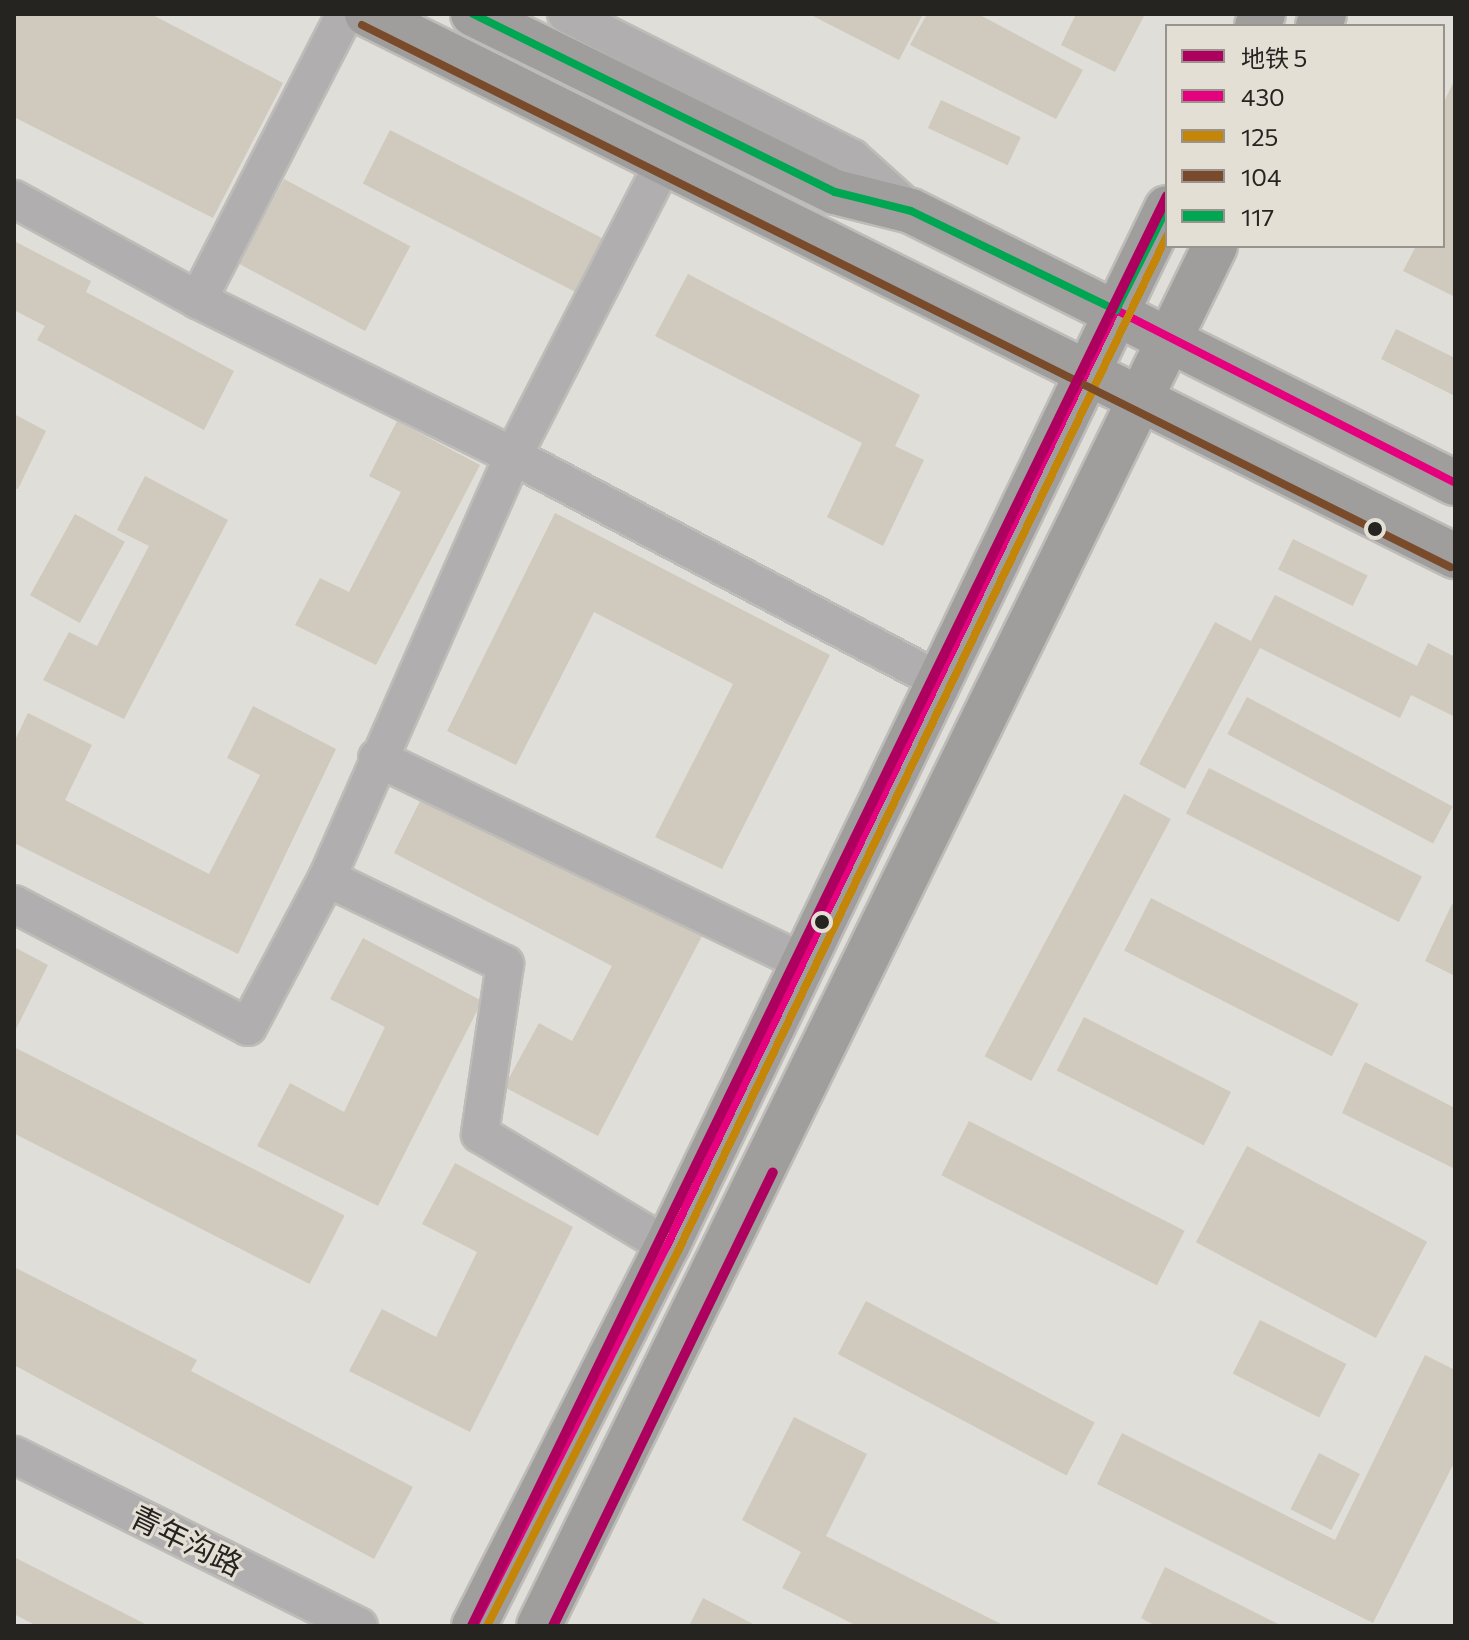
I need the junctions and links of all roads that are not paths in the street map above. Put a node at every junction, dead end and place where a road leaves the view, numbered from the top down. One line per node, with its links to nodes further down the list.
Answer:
1 (345, 14): 10 (street)
2 (367, 14): 5 (main road)
3 (473, 14): 7 (main road)
4 (566, 14): 7 (street)
5 (664, 162): 13 (main road); 15 (street)
6 (14, 199): 10 (street)
7 (911, 211): 11 (main road)
8 (1165, 212): 11 (main road)
9 (1214, 248): 12 (main road)
10 (198, 300): 15 (street)
11 (1116, 310): 12 (main road); 13 (main road)
12 (1172, 338): 14 (main road); 16 (main road)
13 (1087, 372): 14 (main road); 18 (main road)
14 (1142, 399): 17 (main road); 27 (main road)
15 (513, 456): 18 (street); 19 (street)
16 (1455, 483)
17 (1455, 556)
18 (938, 680): 22 (main road)
19 (377, 758): 20 (street); 22 (street)
20 (327, 878): 21 (street); 23 (street)
21 (14, 904)
22 (800, 961): 23 (main road)
23 (667, 1246): 26 (main road)
24 (14, 1455): 25 (street, 青年沟路)
25 (359, 1626)
26 (474, 1626)
27 (539, 1626)

